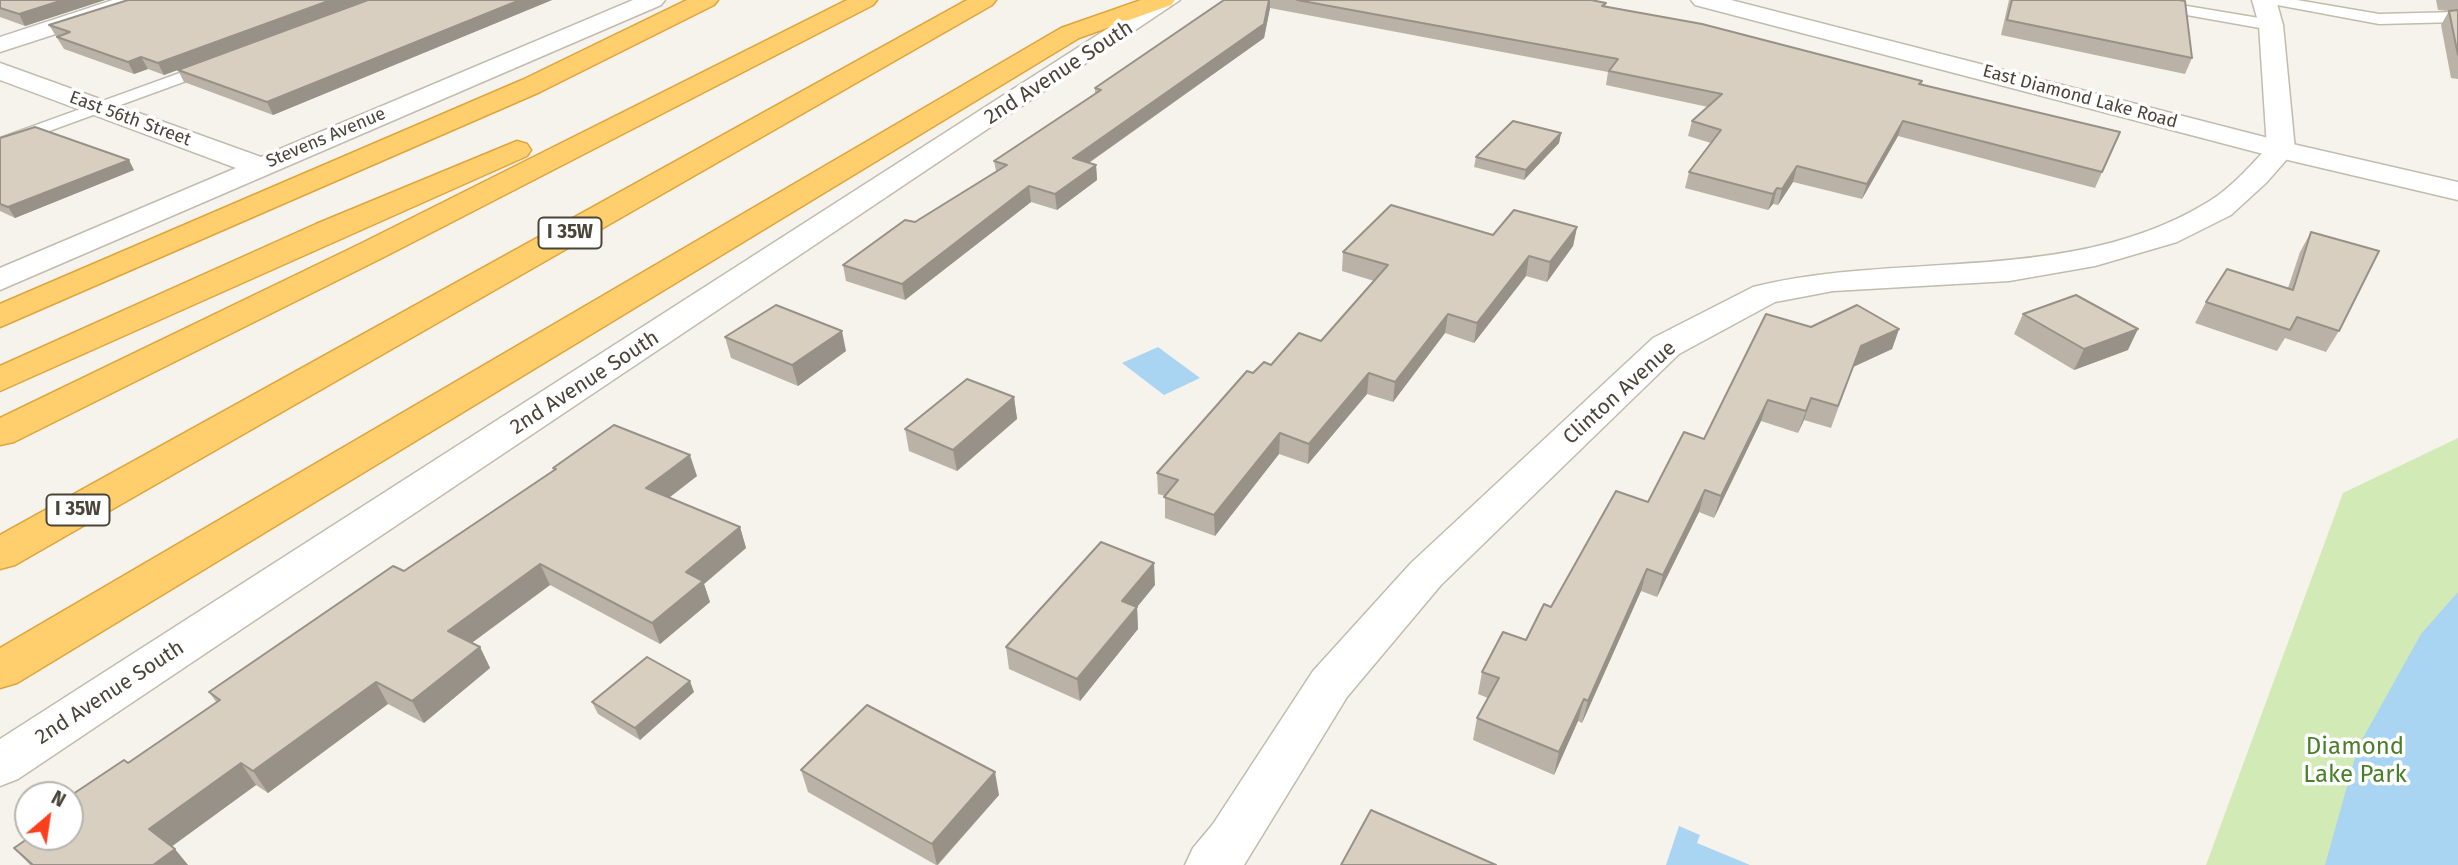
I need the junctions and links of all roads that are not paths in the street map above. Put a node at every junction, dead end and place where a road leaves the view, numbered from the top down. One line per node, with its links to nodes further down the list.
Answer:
1 (137, 0): 12 (street)
2 (653, 0): 18 (street, Stevens Avenue)
3 (706, 0): 21 (highway)
4 (865, 0): 11 (highway)
5 (984, 0): 24 (highway, I 35W)
6 (1166, 0): 25 (highway); 26 (street, 2nd Avenue South)
7 (2125, 0): 9 (lane)
8 (1723, 2): 17 (street, East Diamond Lake Road)
9 (2269, 8): 10 (lane); 17 (street)
10 (2458, 17)
11 (825, 20): 22 (highway); 23 (highway)
12 (0, 45)
13 (223, 61): 15 (lane)
14 (0, 71): 15 (street, East 56th Street)
15 (100, 107): 16 (lane); 18 (street, East 56th Street)
16 (0, 144)
17 (2281, 149): 19 (street, East Diamond Lake Road); 27 (street, Clinton Avenue)
18 (260, 167): 20 (street, Stevens Avenue)
19 (2458, 191)
20 (0, 279)
21 (0, 317)
22 (0, 380)
23 (0, 433)
24 (0, 554)
25 (0, 670)
26 (0, 765)
27 (1212, 865)

